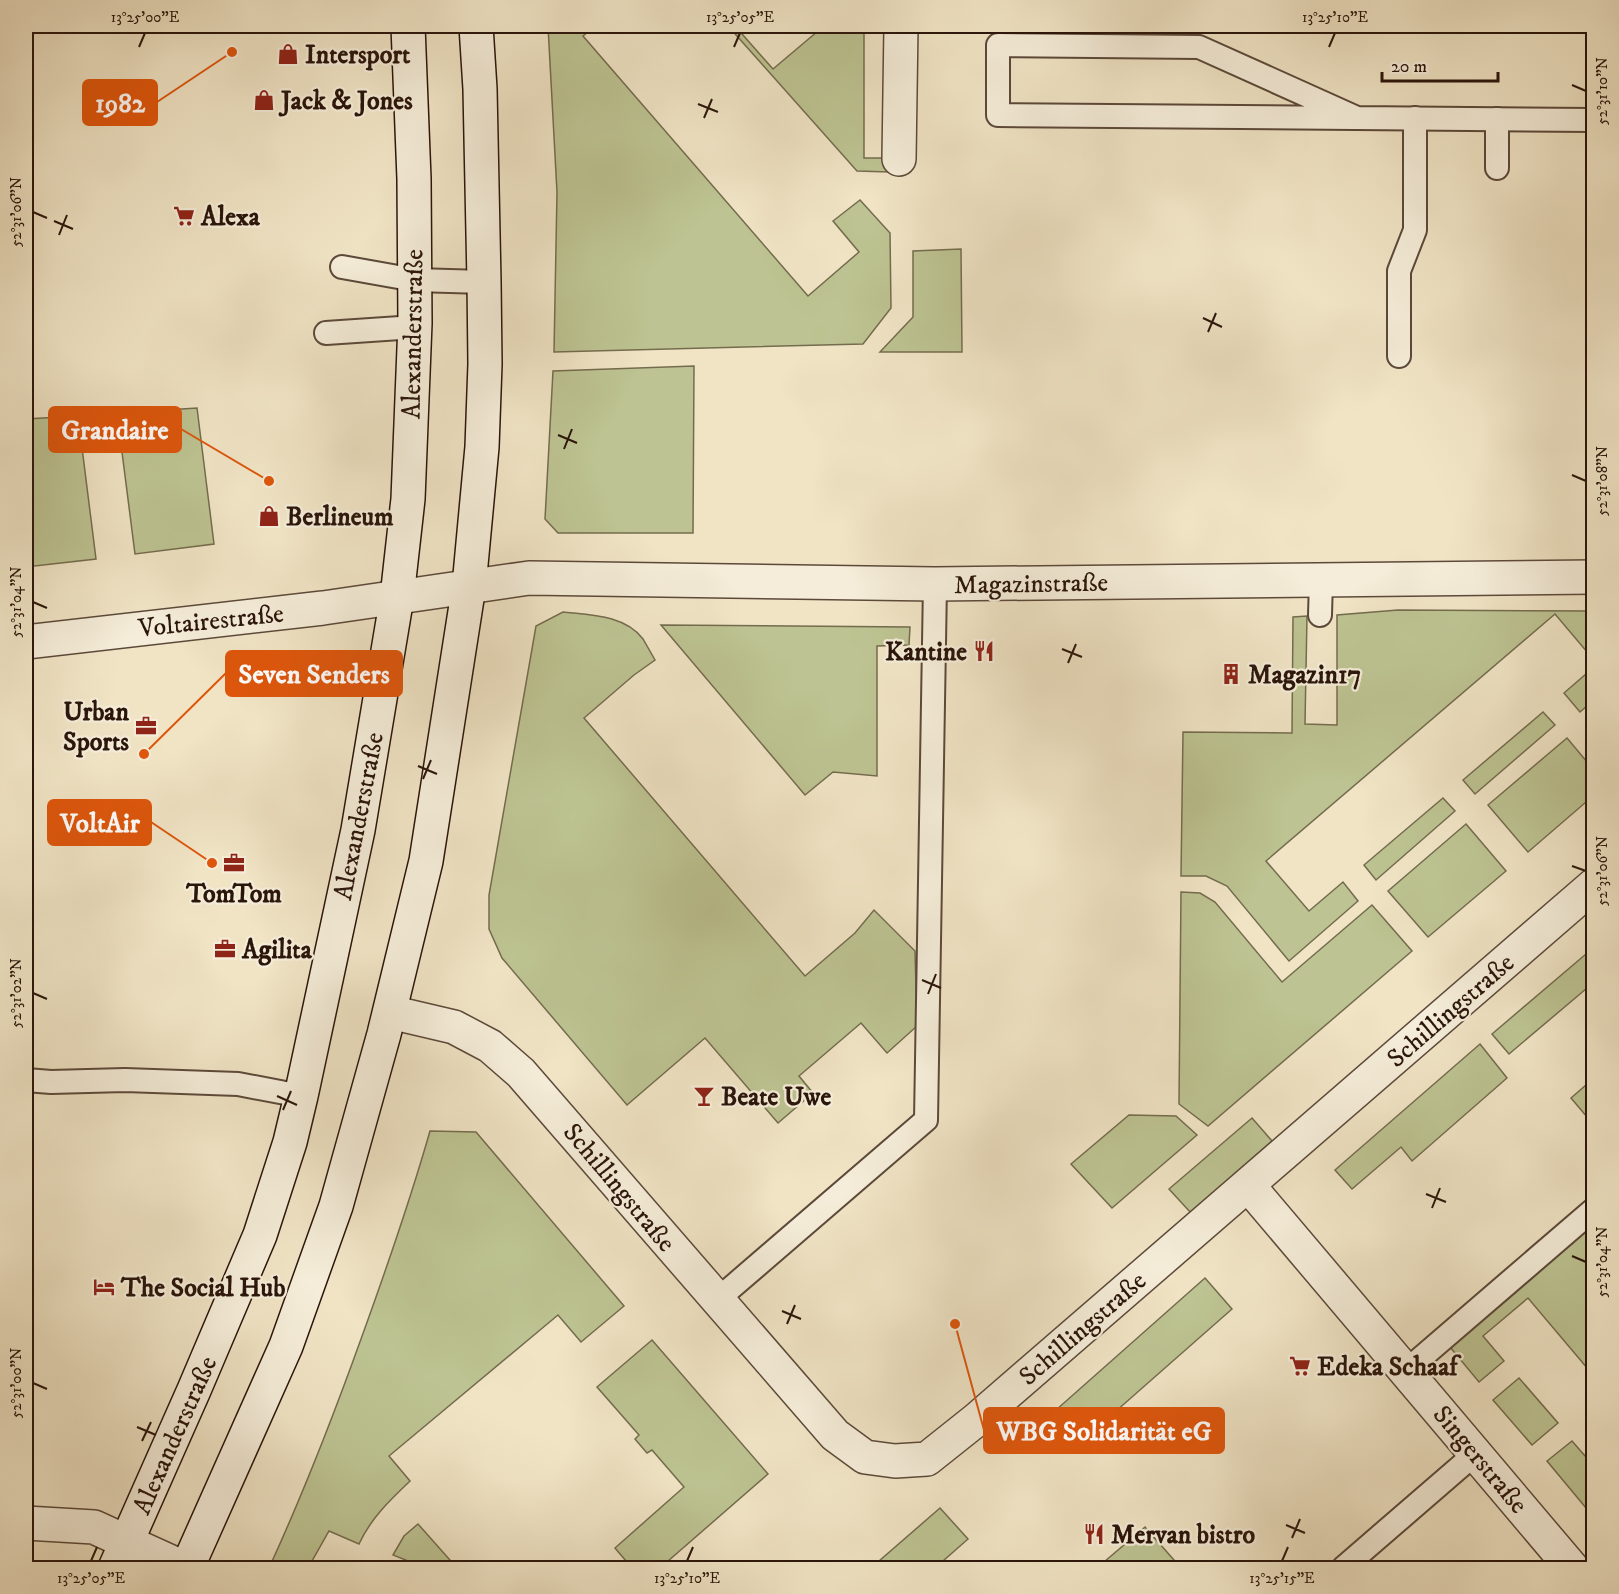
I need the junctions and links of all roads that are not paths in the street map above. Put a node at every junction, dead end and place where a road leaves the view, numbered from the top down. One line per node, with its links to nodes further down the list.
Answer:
1 (408, 26): 11 (street, Alexanderstraße)
2 (476, 26): 12 (street)
3 (901, 26): 8 (street)
4 (1357, 118): 4 (lane); 5 (lane)
5 (1415, 118): 6 (lane); 15 (lane)
6 (1497, 119): 7 (lane); 9 (lane)
7 (1593, 120)
8 (899, 159)
9 (1497, 168)
10 (342, 267): 11 (lane)
11 (415, 280): 12 (lane); 13 (street, Alexanderstraße)
12 (484, 282): 19 (street)
13 (415, 327): 14 (lane); 20 (street, Alexanderstraße)
14 (326, 333)
15 (1399, 356)
16 (1593, 577): 17 (street, Magazinstraße)
17 (1321, 580): 18 (street, Magazinstraße); 21 (lane)
18 (935, 584): 19 (street, Magazinstraße); 29 (lane)
19 (469, 586): 20 (street, Magazinstraße); 24 (street)
20 (397, 597): 22 (street, Voltairestraße); 26 (street, Alexanderstraße)
21 (1320, 615)
22 (26, 642)
23 (1593, 885): 27 (street, Schillingstraße)
24 (390, 1012): 29 (street, Schillingstraße); 34 (street)
25 (26, 1080): 26 (lane)
26 (301, 1096): 33 (street, Alexanderstraße)
27 (1248, 1185): 29 (street, Schillingstraße); 30 (street, Singerstraße)
28 (1593, 1209): 30 (lane)
29 (717, 1300)
30 (1407, 1370): 31 (street, Singerstraße)
31 (1476, 1453): 35 (lane); 36 (street, Singerstraße)
32 (26, 1523): 33 (street)
33 (121, 1555): 34 (street)
34 (186, 1569)
35 (1343, 1569)
36 (1572, 1569)

